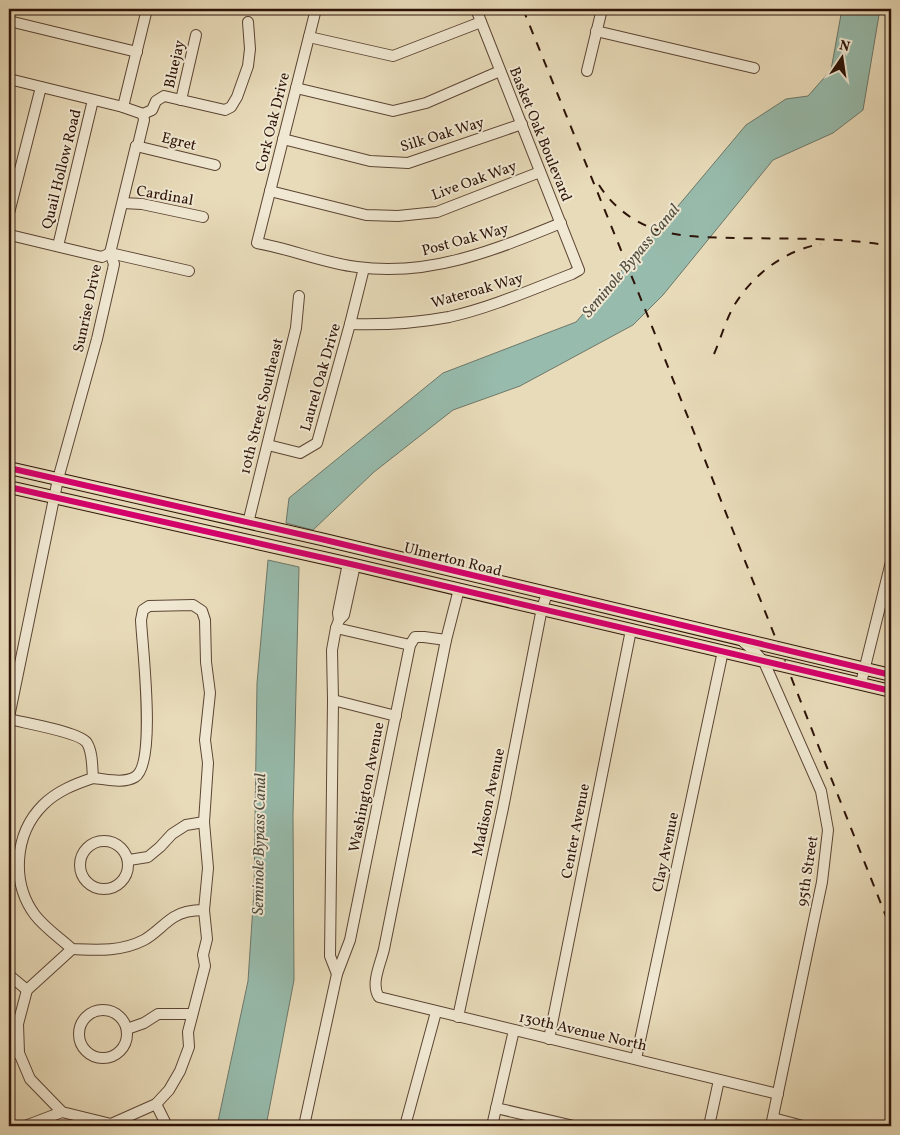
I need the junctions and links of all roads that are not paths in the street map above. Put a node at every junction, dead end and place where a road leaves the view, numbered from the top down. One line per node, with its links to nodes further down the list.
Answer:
1 (147, 9): 11 (street)
2 (316, 9): 10 (street, Cork Oak Drive)
3 (476, 9): 7 (street, Basket Oak Boulevard)
4 (602, 9): 8 (street)
5 (9, 22): 11 (street)
6 (248, 22): 19 (street)
7 (481, 22): 10 (street); 13 (street, Basket Oak Boulevard)
8 (596, 31): 12 (street); 14 (street)
9 (196, 35): 19 (street, Bluejay)
10 (309, 37): 17 (street, Cork Oak Drive)
11 (137, 52): 20 (street)
12 (754, 68)
13 (500, 71): 17 (street); 22 (street, Basket Oak Boulevard)
14 (586, 71)
15 (9, 79): 16 (street)
16 (41, 87): 18 (street); 28 (street)
17 (296, 88): 23 (street, Cork Oak Drive)
18 (93, 100): 20 (street); 35 (street, Quail Hollow Road)
19 (181, 100): 21 (street)
20 (123, 107): 21 (street)
21 (143, 114): 24 (street, Sunrise Drive)
22 (522, 124): 23 (street, Silk Oak Way); 26 (street, Basket Oak Boulevard)
23 (283, 139): 27 (street, Cork Oak Drive)
24 (136, 146): 25 (street, Egret); 29 (street, Sunrise Drive)
25 (215, 165)
26 (540, 172): 27 (street, Live Oak Way); 32 (street, Basket Oak Boulevard)
27 (270, 192): 34 (street, Cork Oak Drive)
28 (10, 200): 30 (street)
29 (123, 203): 31 (street, Cardinal); 36 (street, Sunrise Drive)
30 (9, 213)
31 (203, 217)
32 (561, 224): 37 (street, Post Oak Way); 38 (street, Basket Oak Boulevard)
33 (9, 234): 35 (street)
34 (257, 243): 37 (street, Post Oak Way)
35 (58, 246): 36 (street)
36 (110, 253): 39 (street); 44 (street, Sunrise Drive)
37 (364, 268): 41 (street, Laurel Oak Drive)
38 (579, 270): 41 (street, Wateroak Way)
39 (189, 271)
40 (299, 296): 42 (street, 10th Street Southeast)
41 (350, 324): 42 (street, Laurel Oak Drive)
42 (268, 445): 47 (street, 10th Street Southeast)
43 (9, 468): 44 (main road, Ulmerton Road)
44 (58, 479): 46 (street, Sunrise Drive); 47 (main road, Ulmerton Road)
45 (9, 487): 46 (main road, Ulmerton Road)
46 (54, 497): 49 (main road, Ulmerton Road); 66 (street, Sunrise Drive)
47 (248, 522): 51 (main road, Ulmerton Road)
48 (891, 562): 60 (street)
49 (351, 564): 50 (main road, Ulmerton Road); 53 (street, Washington Avenue)
50 (459, 589): 52 (main road, Ulmerton Road); 56 (street)
51 (547, 594): 52 (street, Madison Avenue); 55 (main road, Ulmerton Road)
52 (542, 608): 54 (main road, Ulmerton Road); 77 (street, Madison Avenue)
53 (337, 624): 57 (street); 64 (street, Washington Avenue)
54 (631, 630): 58 (main road, Ulmerton Road); 81 (street, Center Avenue)
55 (739, 639): 59 (street, 95th Street); 60 (main road, Ulmerton Road)
56 (446, 640): 57 (street); 75 (street, 130th Avenue North)
57 (410, 645): 65 (street, Washington Avenue)
58 (723, 651): 59 (main road, Ulmerton Road); 83 (street, Clay Avenue)
59 (764, 662): 62 (main road, Ulmerton Road); 85 (street, 95th Street)
60 (865, 669): 61 (main road, Ulmerton Road); 62 (street)
61 (891, 675)
62 (861, 683): 63 (main road, Ulmerton Road)
63 (891, 691)
64 (333, 700): 65 (street); 72 (street, Washington Avenue)
65 (396, 716): 72 (street, Washington Avenue)
66 (9, 718): 67 (street)
67 (93, 778): 68 (street); 71 (street)
68 (204, 822): 69 (street); 70 (street)
69 (129, 860): 69 (street)
70 (204, 910): 71 (street); 76 (street)
71 (72, 949): 74 (street)
72 (337, 974): 93 (street, Washington Avenue)
73 (9, 975): 74 (street)
74 (27, 990): 78 (street)
75 (436, 1012): 77 (street, 130th Avenue North); 94 (street)
76 (192, 1014): 79 (street); 86 (street)
77 (458, 1017): 80 (street, 130th Avenue North)
78 (13, 1023): 82 (street)
79 (127, 1029): 79 (street)
80 (514, 1030): 81 (street, 130th Avenue North); 87 (street)
81 (549, 1039): 83 (street, 130th Avenue North)
82 (14, 1053): 88 (street)
83 (636, 1059): 84 (street, 130th Avenue North)
84 (719, 1080): 85 (street, 130th Avenue North); 97 (street)
85 (778, 1094): 89 (street, 95th Street)
86 (156, 1104): 90 (street); 92 (street)
87 (496, 1108): 95 (street); 96 (street)
88 (62, 1112): 90 (street); 91 (street)
89 (772, 1122): 98 (street)
90 (112, 1125)
91 (25, 1126)
92 (167, 1126)
93 (304, 1126)
94 (405, 1126)
95 (492, 1126)
96 (574, 1126)
97 (709, 1126)
98 (803, 1126)

